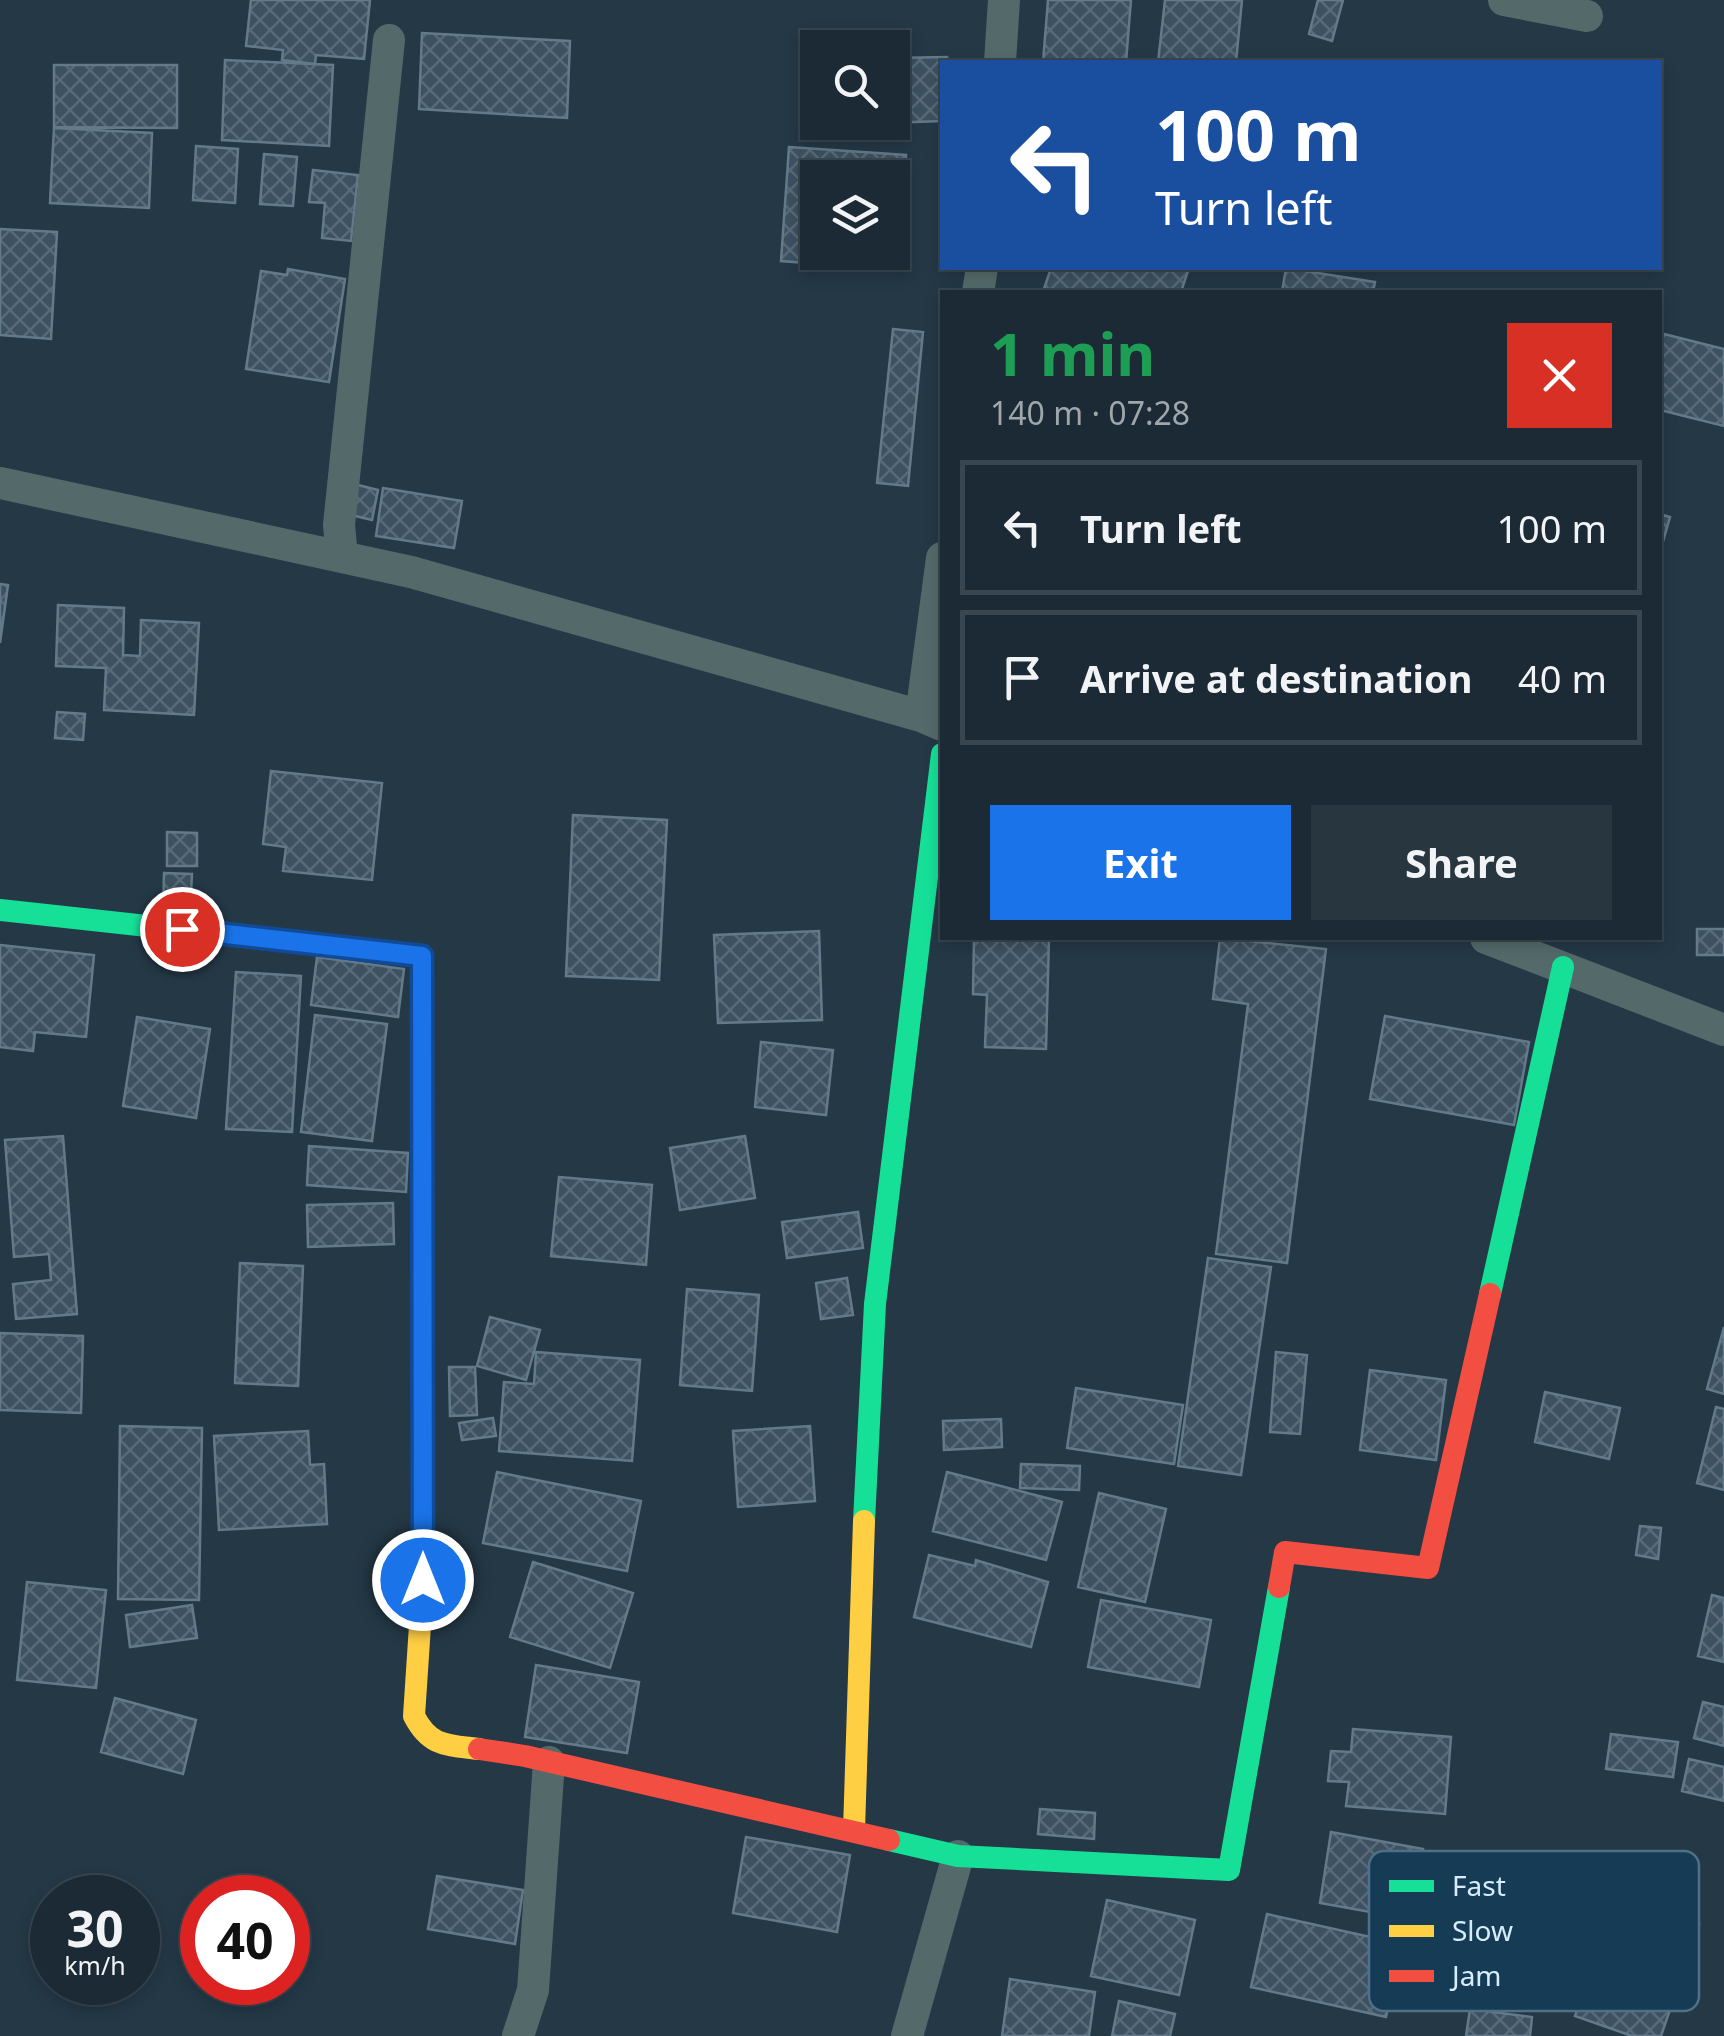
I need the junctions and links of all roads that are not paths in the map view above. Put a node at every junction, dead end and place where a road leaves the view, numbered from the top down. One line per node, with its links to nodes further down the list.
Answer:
1 (1004, 0): 5 (street)
2 (1504, 0): 3 (street)
3 (1588, 16)
4 (389, 40): 7 (street)
5 (1000, 60)
6 (0, 483): 7 (street)
7 (342, 557): 9 (street)
8 (940, 590): 9 (street)
9 (932, 720)
10 (940, 770): 16 (street)
11 (0, 910): 15 (street)
12 (1491, 940): 13 (street)
13 (1563, 967): 14 (street); 17 (street)
14 (1724, 1030)
15 (549, 1762): 16 (street); 18 (street)
16 (854, 1830): 17 (street)
17 (958, 1856): 19 (street)
18 (518, 2036)
19 (907, 2036)

